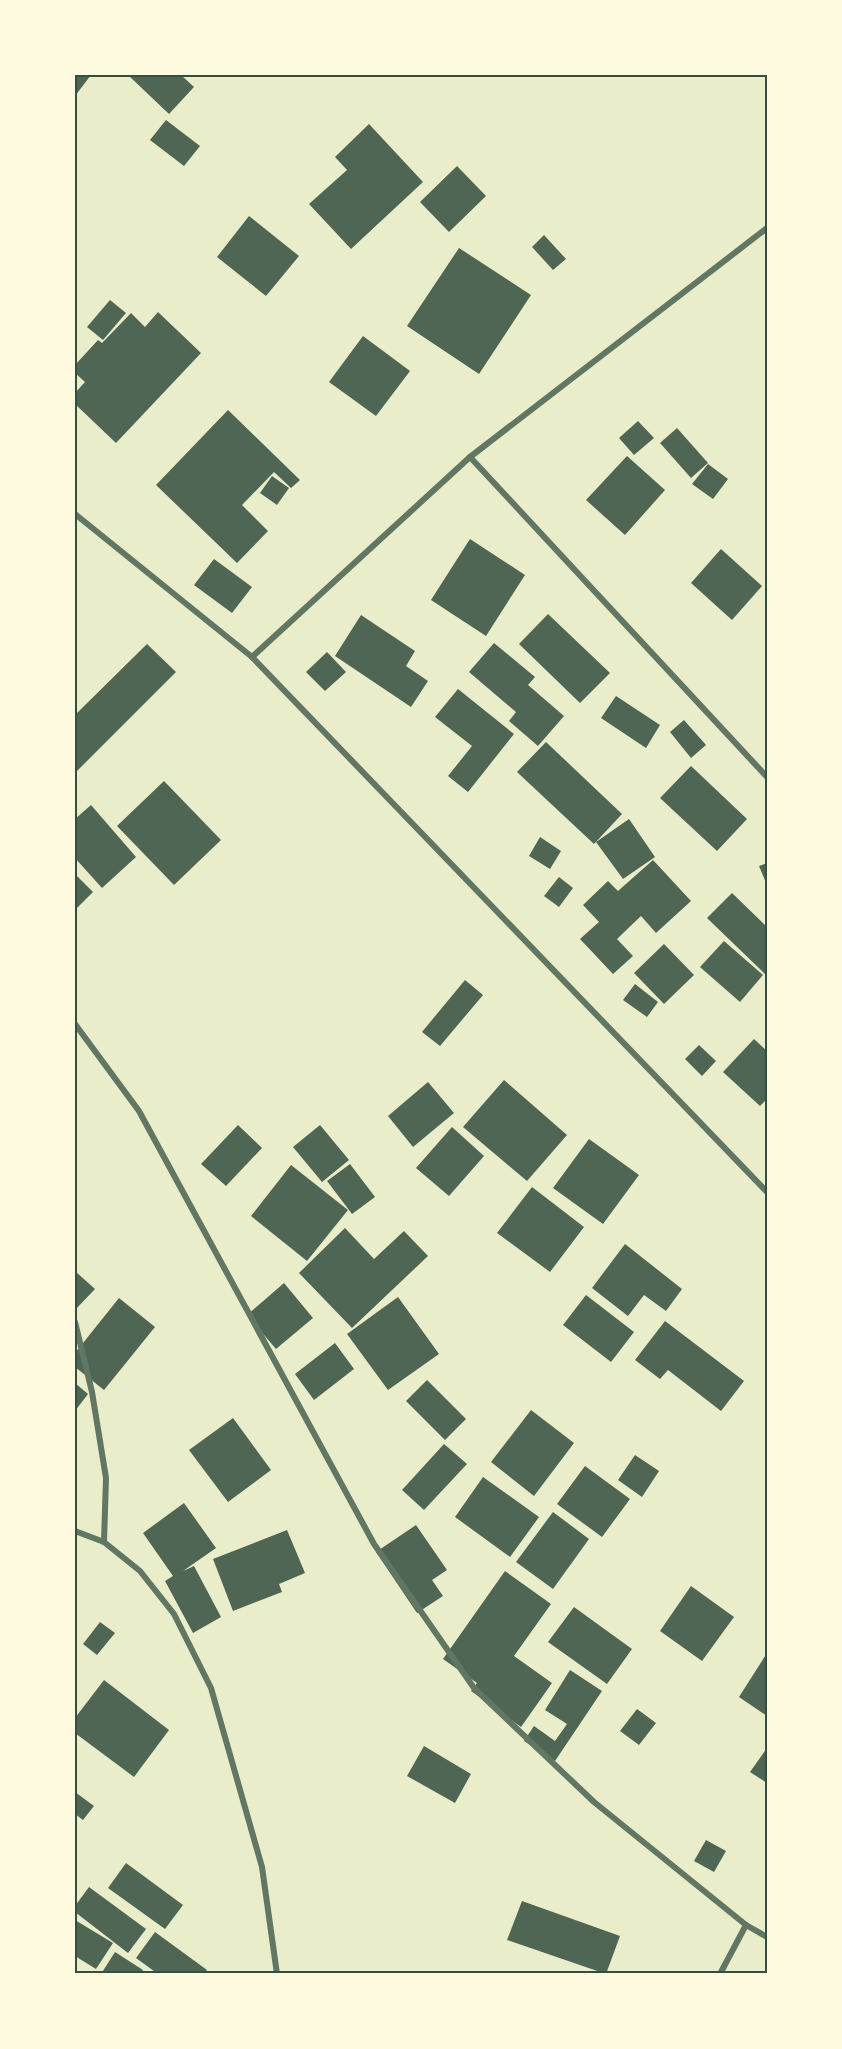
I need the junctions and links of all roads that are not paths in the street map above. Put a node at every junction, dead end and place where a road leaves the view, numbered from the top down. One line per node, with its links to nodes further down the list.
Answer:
1 (767, 228): 2 (street)
2 (470, 457): 4 (street); 5 (street)
3 (75, 514): 4 (street)
4 (252, 657): 7 (street)
5 (767, 777)
6 (75, 1024): 11 (street)
7 (767, 1192)
8 (75, 1323): 10 (street)
9 (75, 1531): 10 (street)
10 (104, 1542): 13 (street)
11 (746, 1925): 12 (street); 14 (street)
12 (767, 1937)
13 (277, 1974)
14 (720, 1974)

